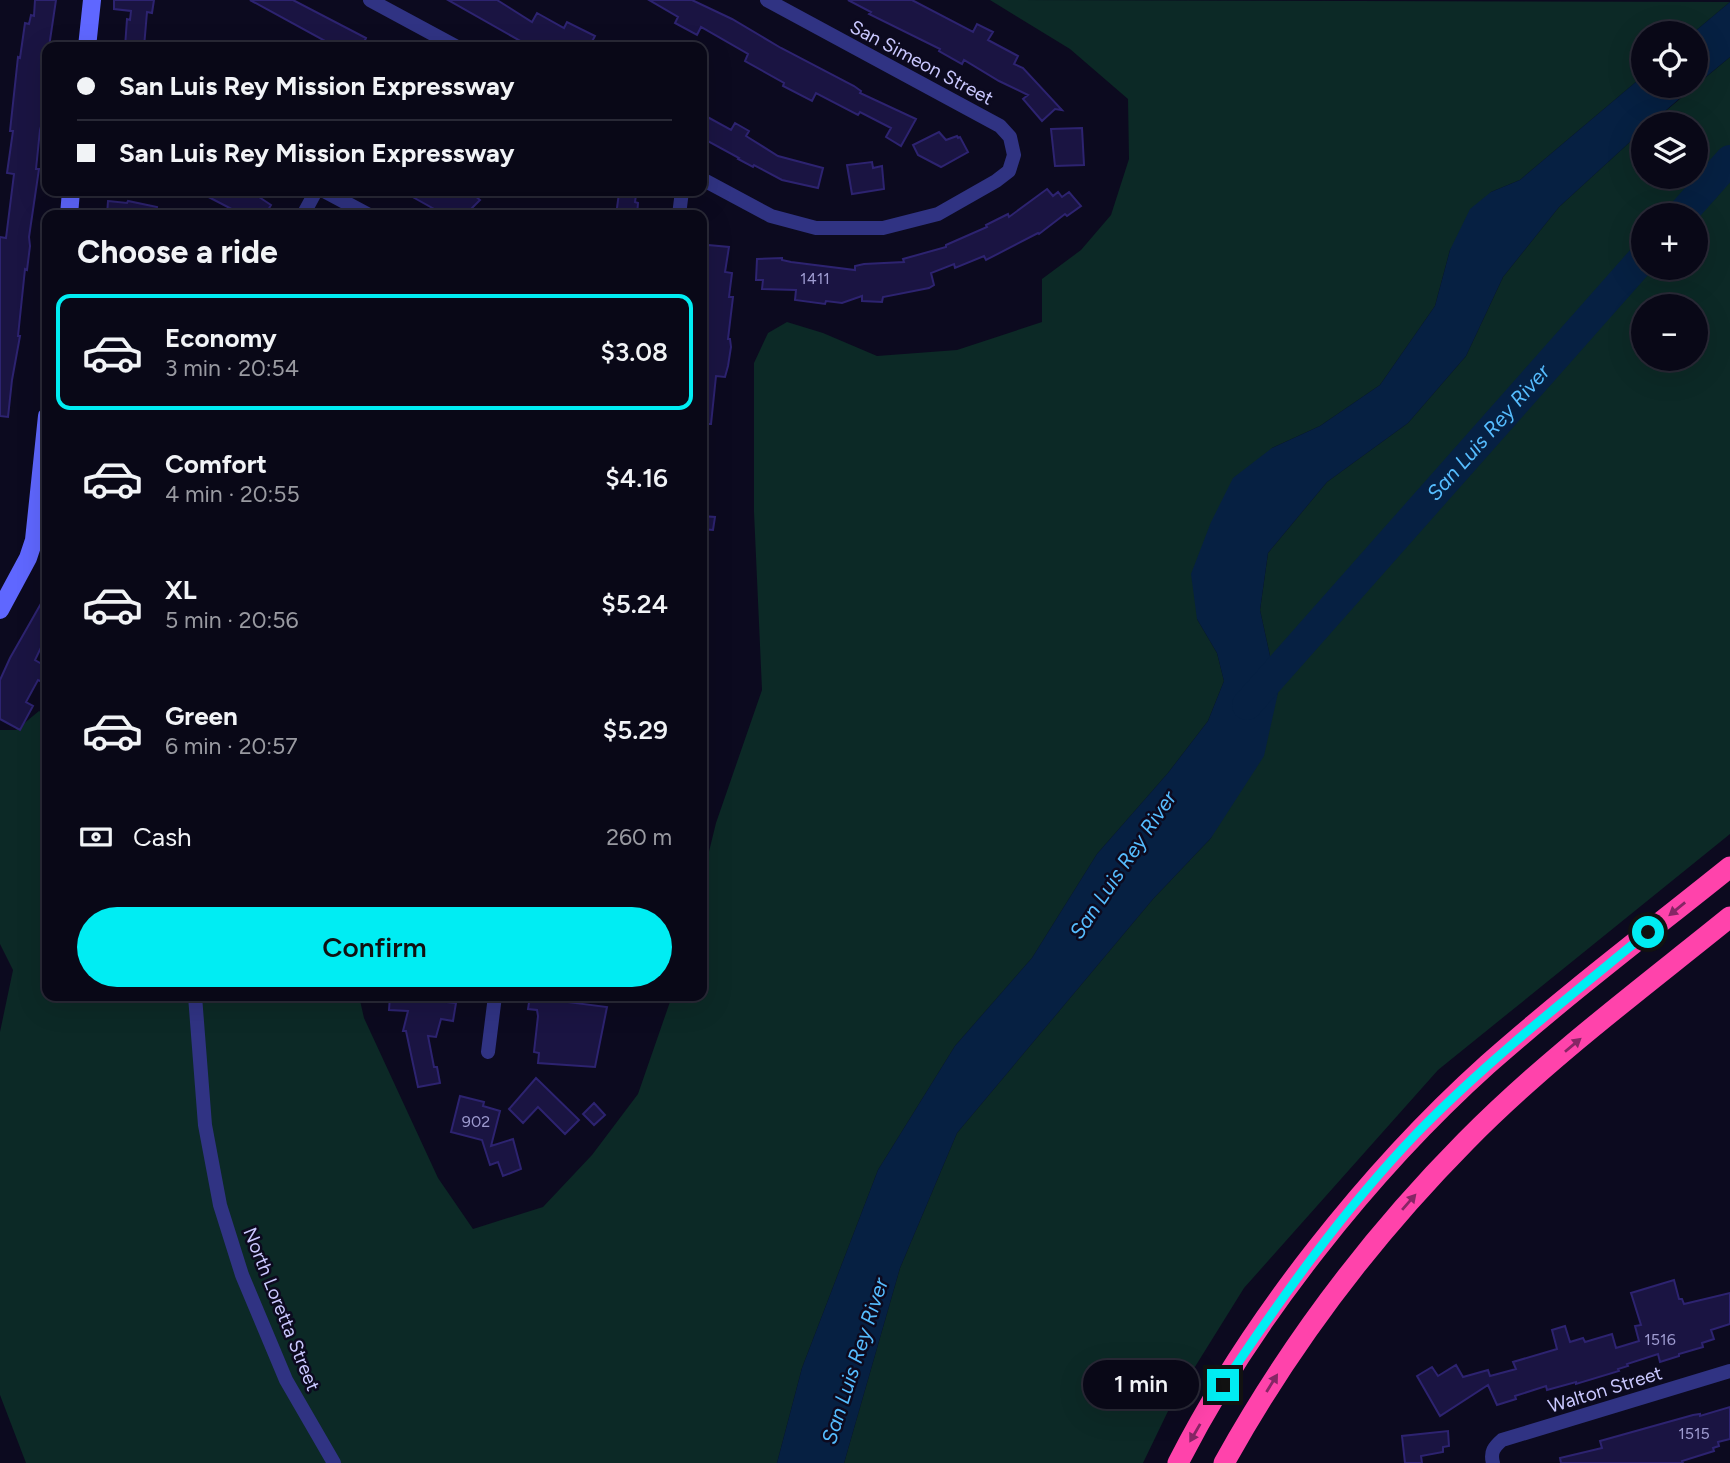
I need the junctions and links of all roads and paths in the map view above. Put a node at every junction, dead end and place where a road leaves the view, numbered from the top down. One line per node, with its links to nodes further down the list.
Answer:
1 (92, 0): 4 (street)
2 (370, 0): 5 (street)
3 (767, 0): 6 (street, San Simeon Street)
4 (88, 42)
5 (448, 42)
6 (707, 182)
7 (333, 196): 8 (street)
8 (360, 210)
9 (42, 464): 10 (street)
10 (0, 610)
11 (1730, 867): 19 (highway, one-way to 19)
12 (1730, 918): 20 (highway, one-way to 12)
13 (195, 1001): 18 (street, North Loretta Street)
14 (494, 1001): 15 (street)
15 (488, 1052)
16 (1730, 1371): 17 (street, Walton Street)
17 (1493, 1456)
18 (334, 1463)
19 (1178, 1463)
20 (1224, 1463)

